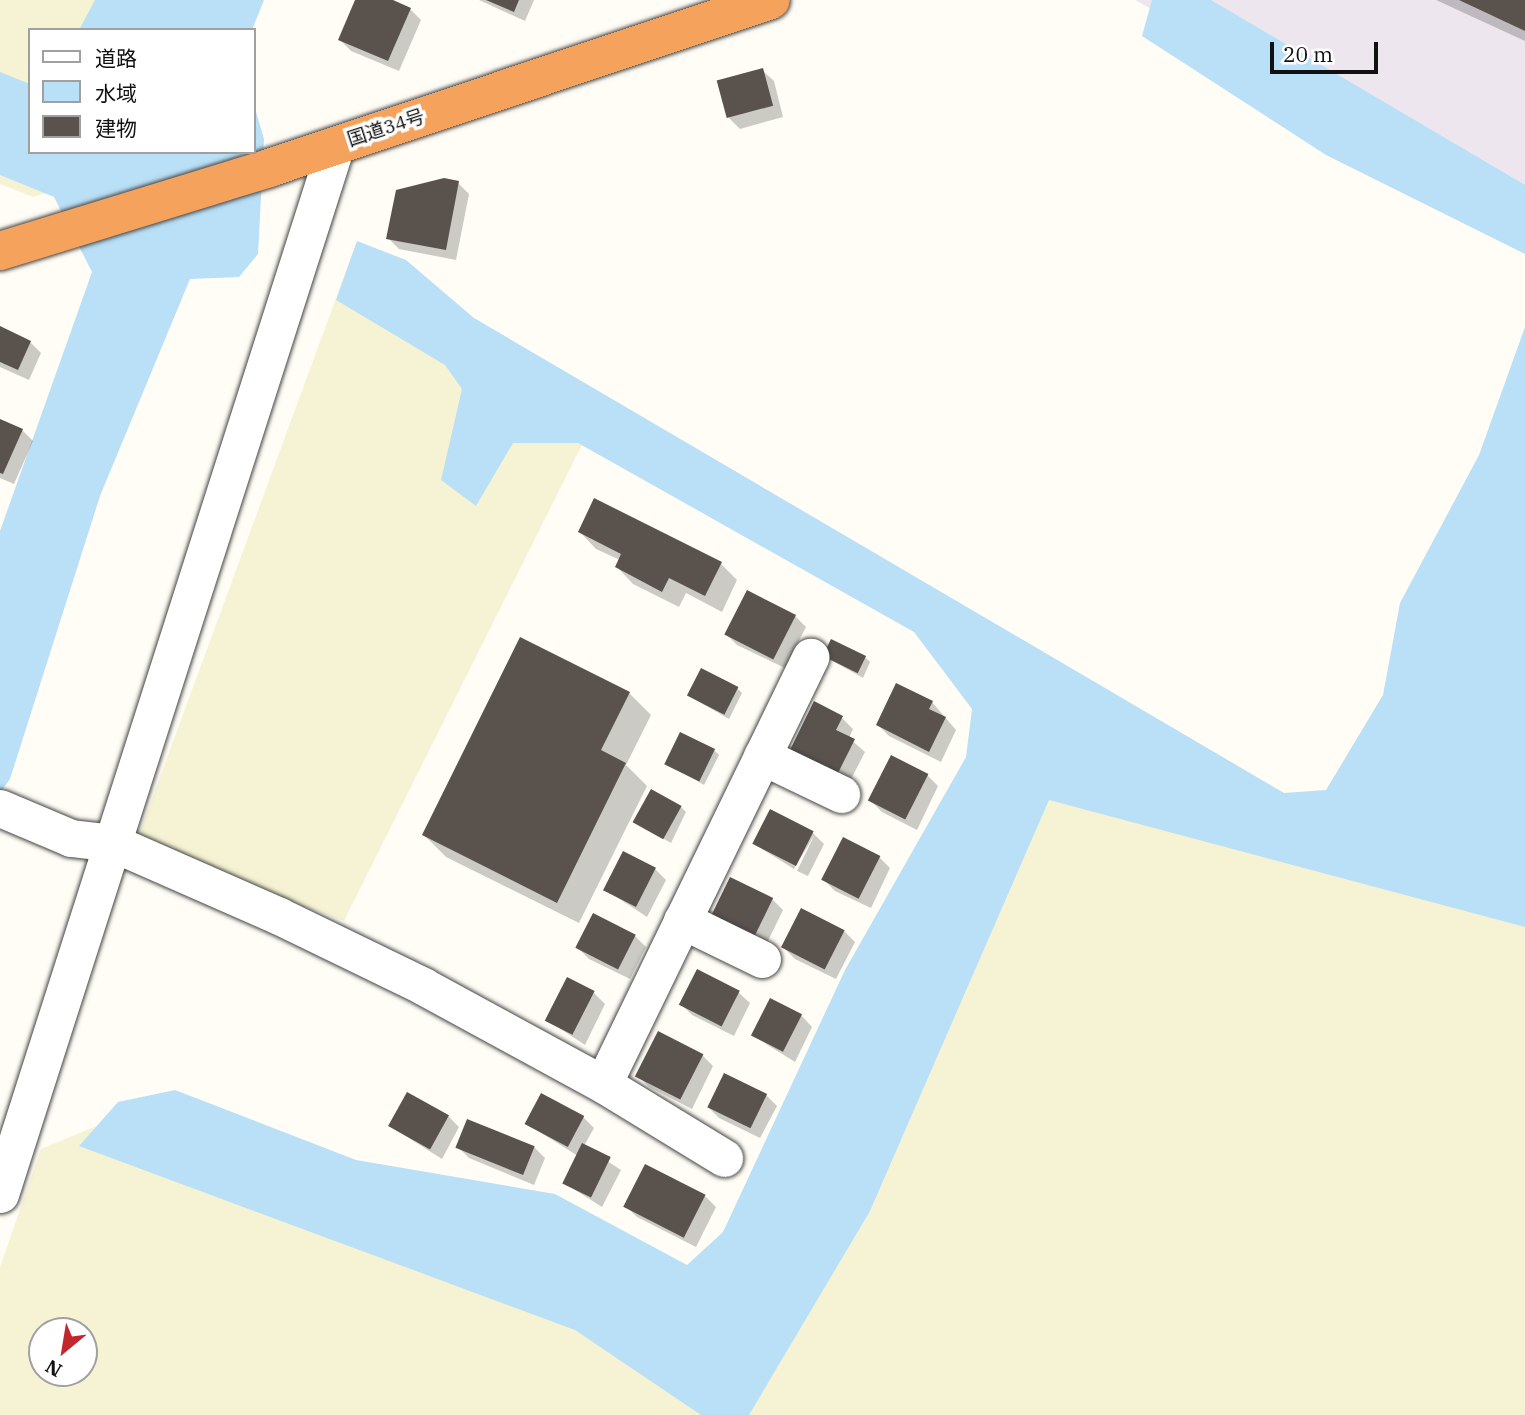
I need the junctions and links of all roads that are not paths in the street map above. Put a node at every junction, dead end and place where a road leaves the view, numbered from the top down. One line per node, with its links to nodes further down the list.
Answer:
1 (771, 0): 2 (highway, 国道34号)
2 (337, 145): 3 (highway, 国道34号); 8 (street)
3 (0, 251)
4 (810, 657): 5 (street)
5 (762, 756): 6 (street); 9 (street)
6 (841, 794)
7 (1, 808): 8 (street)
8 (113, 843): 11 (street); 13 (street)
9 (682, 920): 10 (street); 11 (street)
10 (762, 959)
11 (603, 1084): 12 (street)
12 (724, 1158)
13 (0, 1194)

